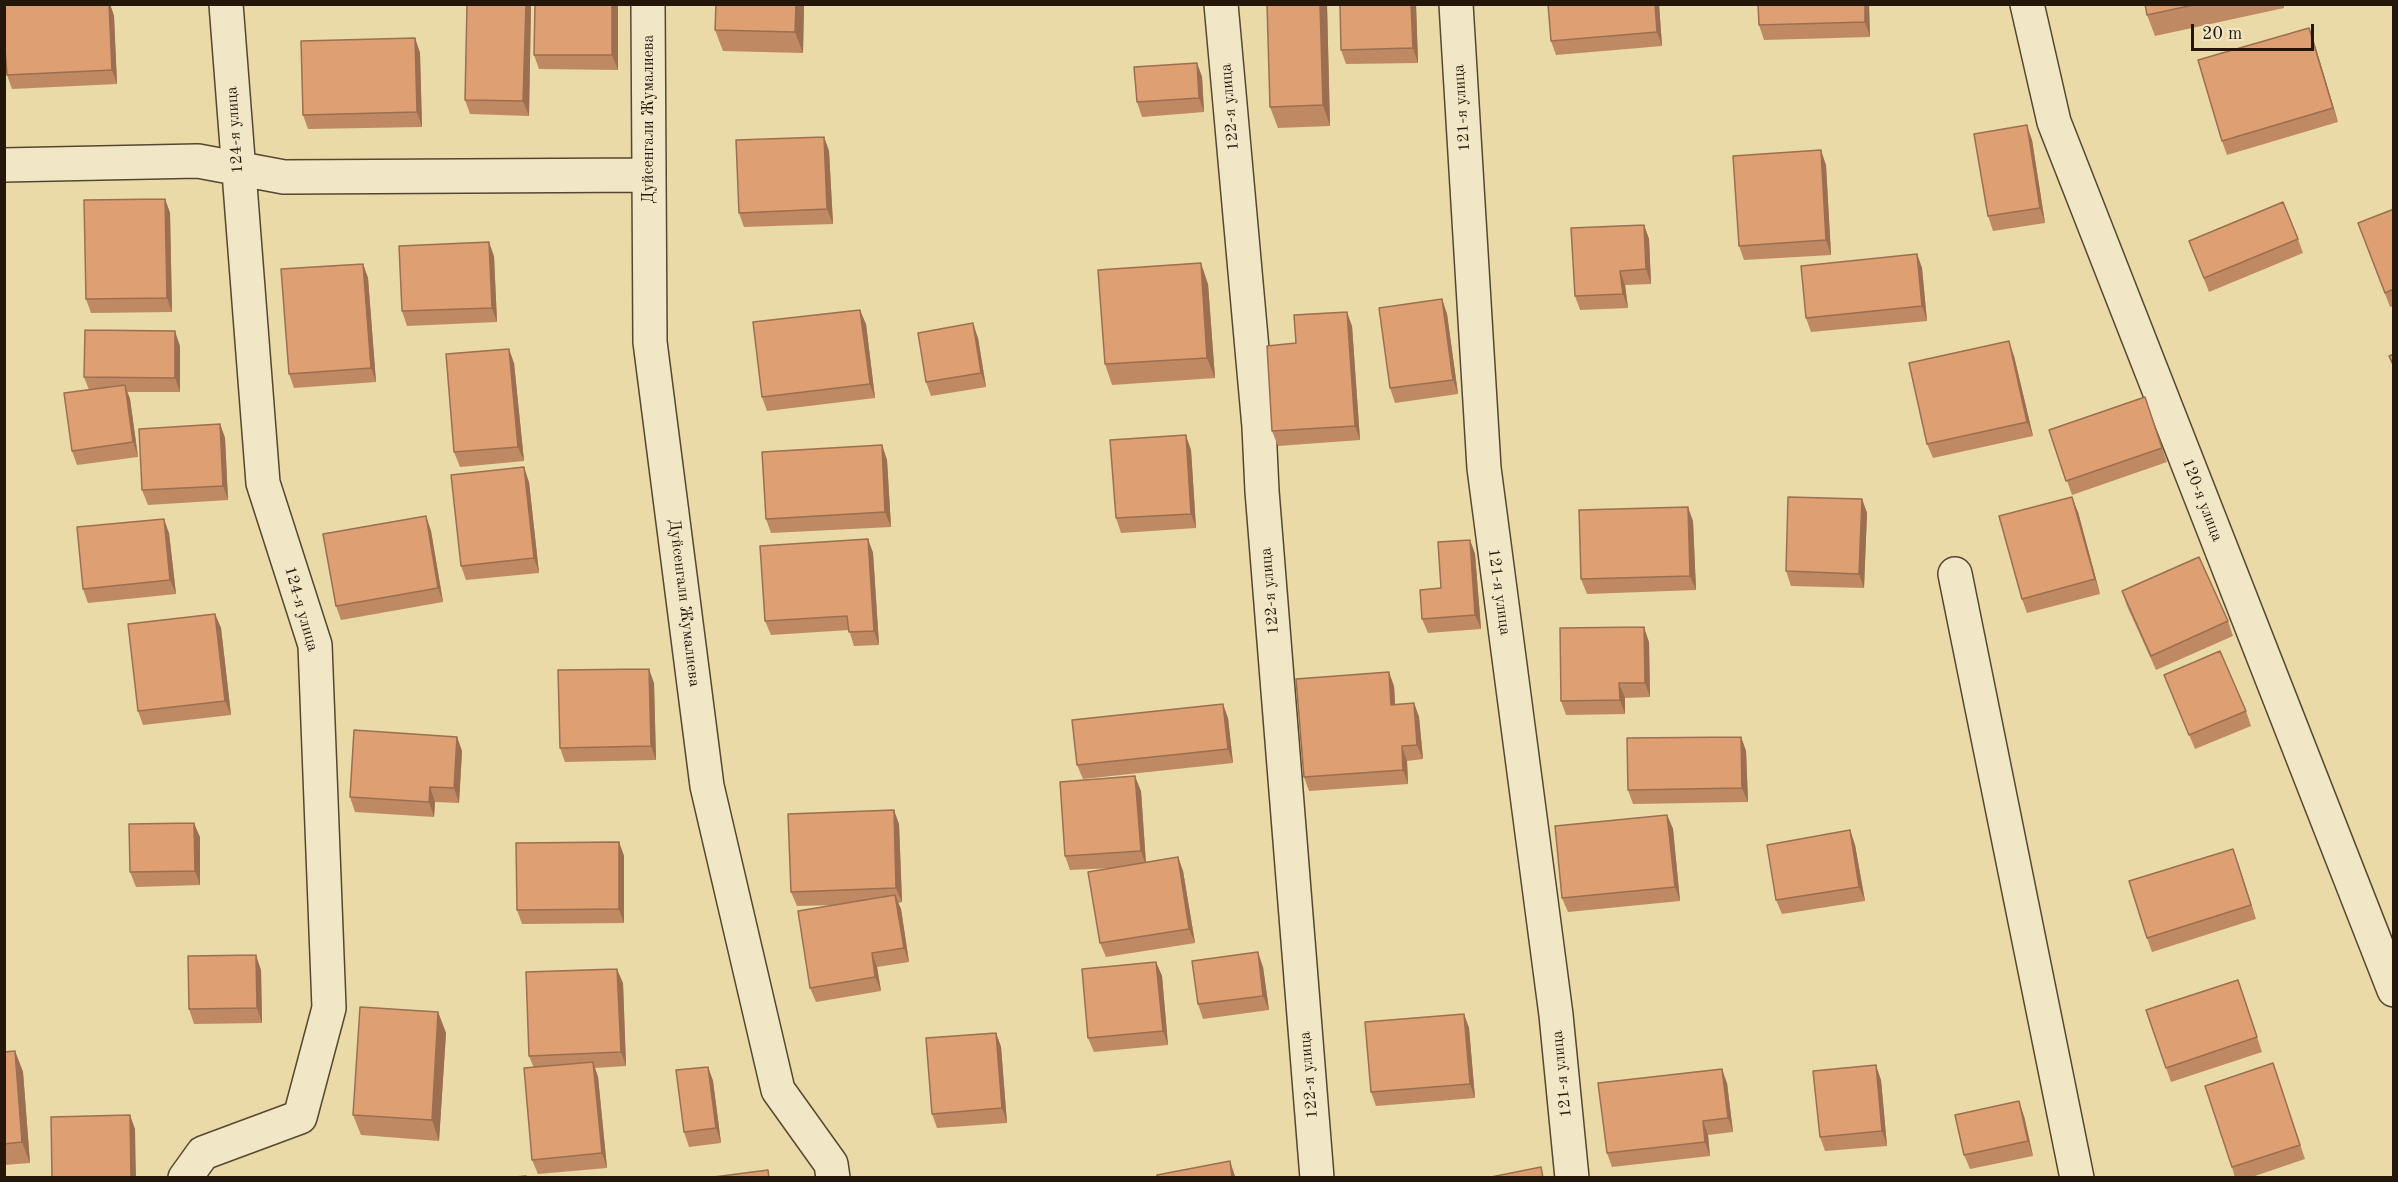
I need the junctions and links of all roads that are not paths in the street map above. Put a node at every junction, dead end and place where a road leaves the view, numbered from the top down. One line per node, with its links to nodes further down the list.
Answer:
1 (226, 4): 7 (street, 124-я улица)
2 (648, 4): 8 (street, Дуйсенгали Жумалиева)
3 (1221, 4): 13 (street, 122-я улица)
4 (1456, 4): 14 (street, 121-я улица)
5 (2027, 4): 10 (street, 120-я улица)
6 (4, 165): 7 (street)
7 (238, 167): 8 (street); 11 (street, 124-я улица)
8 (649, 175): 12 (street, Дуйсенгали Жумалиева)
9 (1955, 574): 15 (street)
10 (2394, 990)
11 (185, 1178)
12 (833, 1178)
13 (1317, 1178)
14 (1572, 1178)
15 (2077, 1178)

